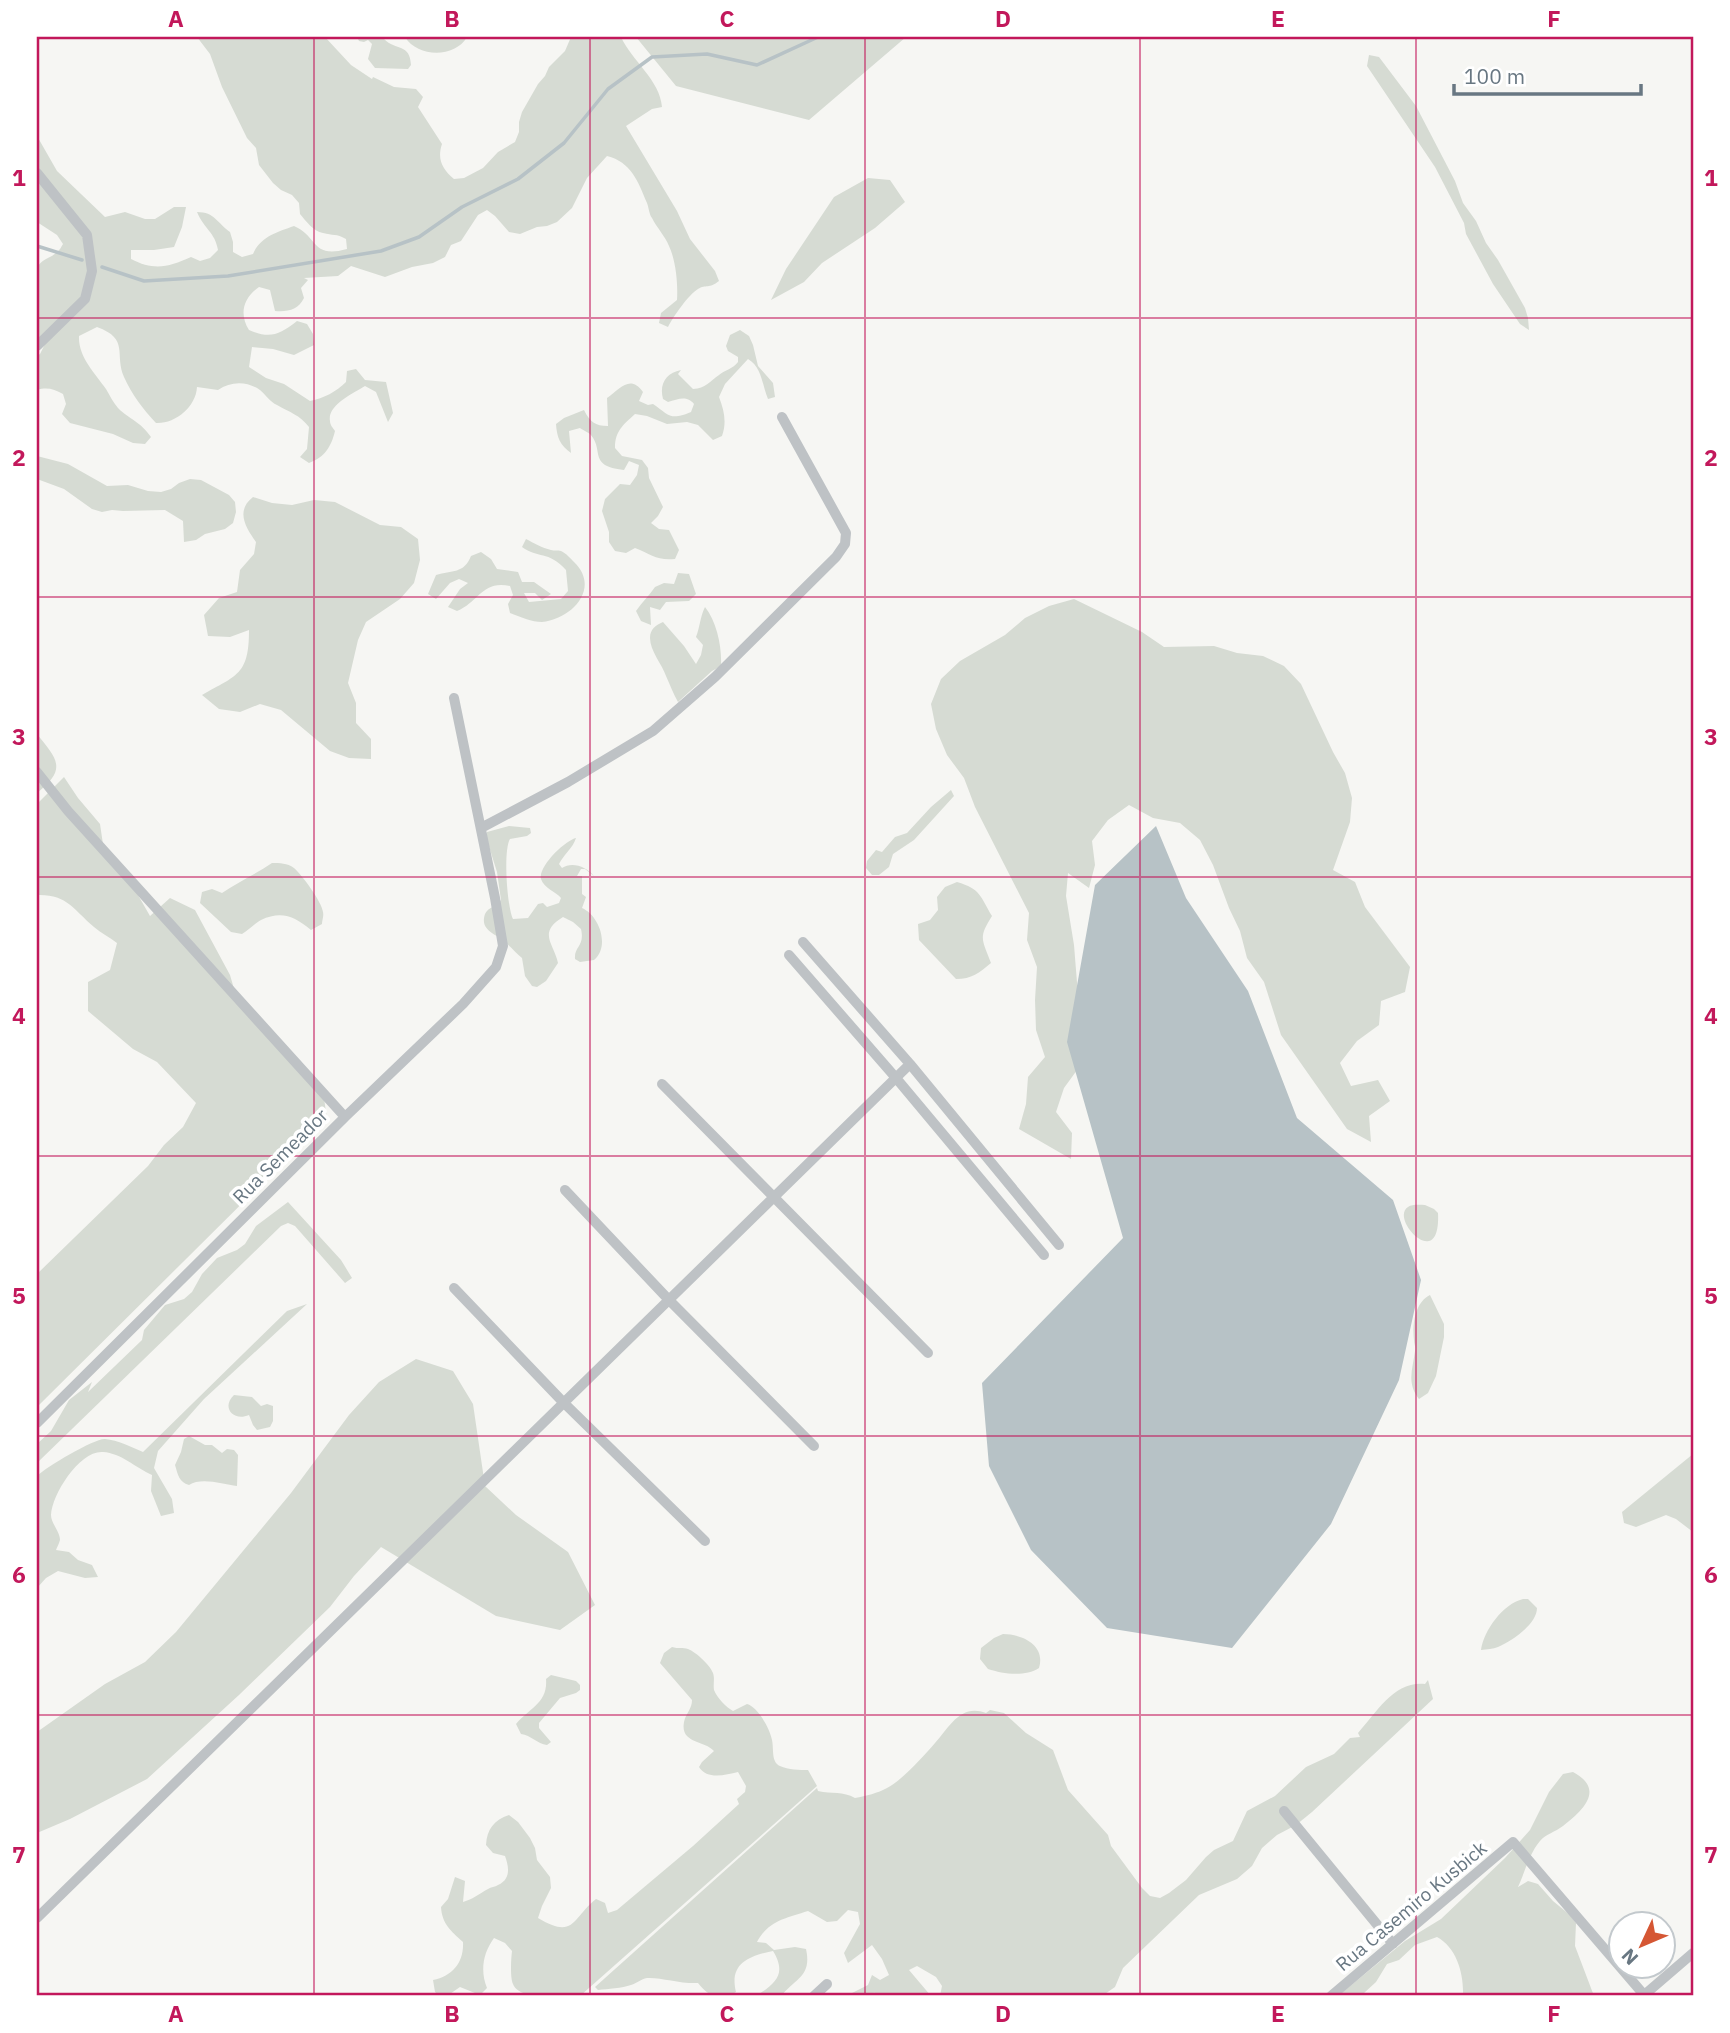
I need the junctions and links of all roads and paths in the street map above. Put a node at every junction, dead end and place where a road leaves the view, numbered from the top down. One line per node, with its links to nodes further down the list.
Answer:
1 (37, 173): 2 (street)
2 (37, 346)
3 (782, 417): 6 (street)
4 (454, 698): 6 (street)
5 (37, 772): 12 (street, Rua Semeador)
6 (481, 828): 12 (street)
7 (803, 942): 9 (street)
8 (789, 955): 10 (street)
9 (910, 1064): 10 (street); 15 (street)
10 (896, 1078): 14 (street); 16 (street)
11 (662, 1084): 14 (street)
12 (345, 1116): 21 (street, Rua Semeador)
13 (565, 1190): 18 (street)
14 (773, 1197): 18 (street); 19 (street)
15 (1059, 1245)
16 (1044, 1255)
17 (454, 1288): 20 (street)
18 (669, 1300): 20 (street); 22 (street)
19 (928, 1353)
20 (563, 1402): 23 (street); 25 (street)
21 (37, 1423)
22 (814, 1446)
23 (705, 1541)
24 (1284, 1811): 26 (street)
25 (37, 1918)
26 (1393, 1944): 30 (street, Rua Casemiro Kusbick); 31 (street, Rua Casemiro Kusbick)
27 (1693, 1953): 31 (street)
28 (827, 1984): 29 (street)
29 (814, 1996)
30 (1331, 1996)
31 (1644, 1996)

